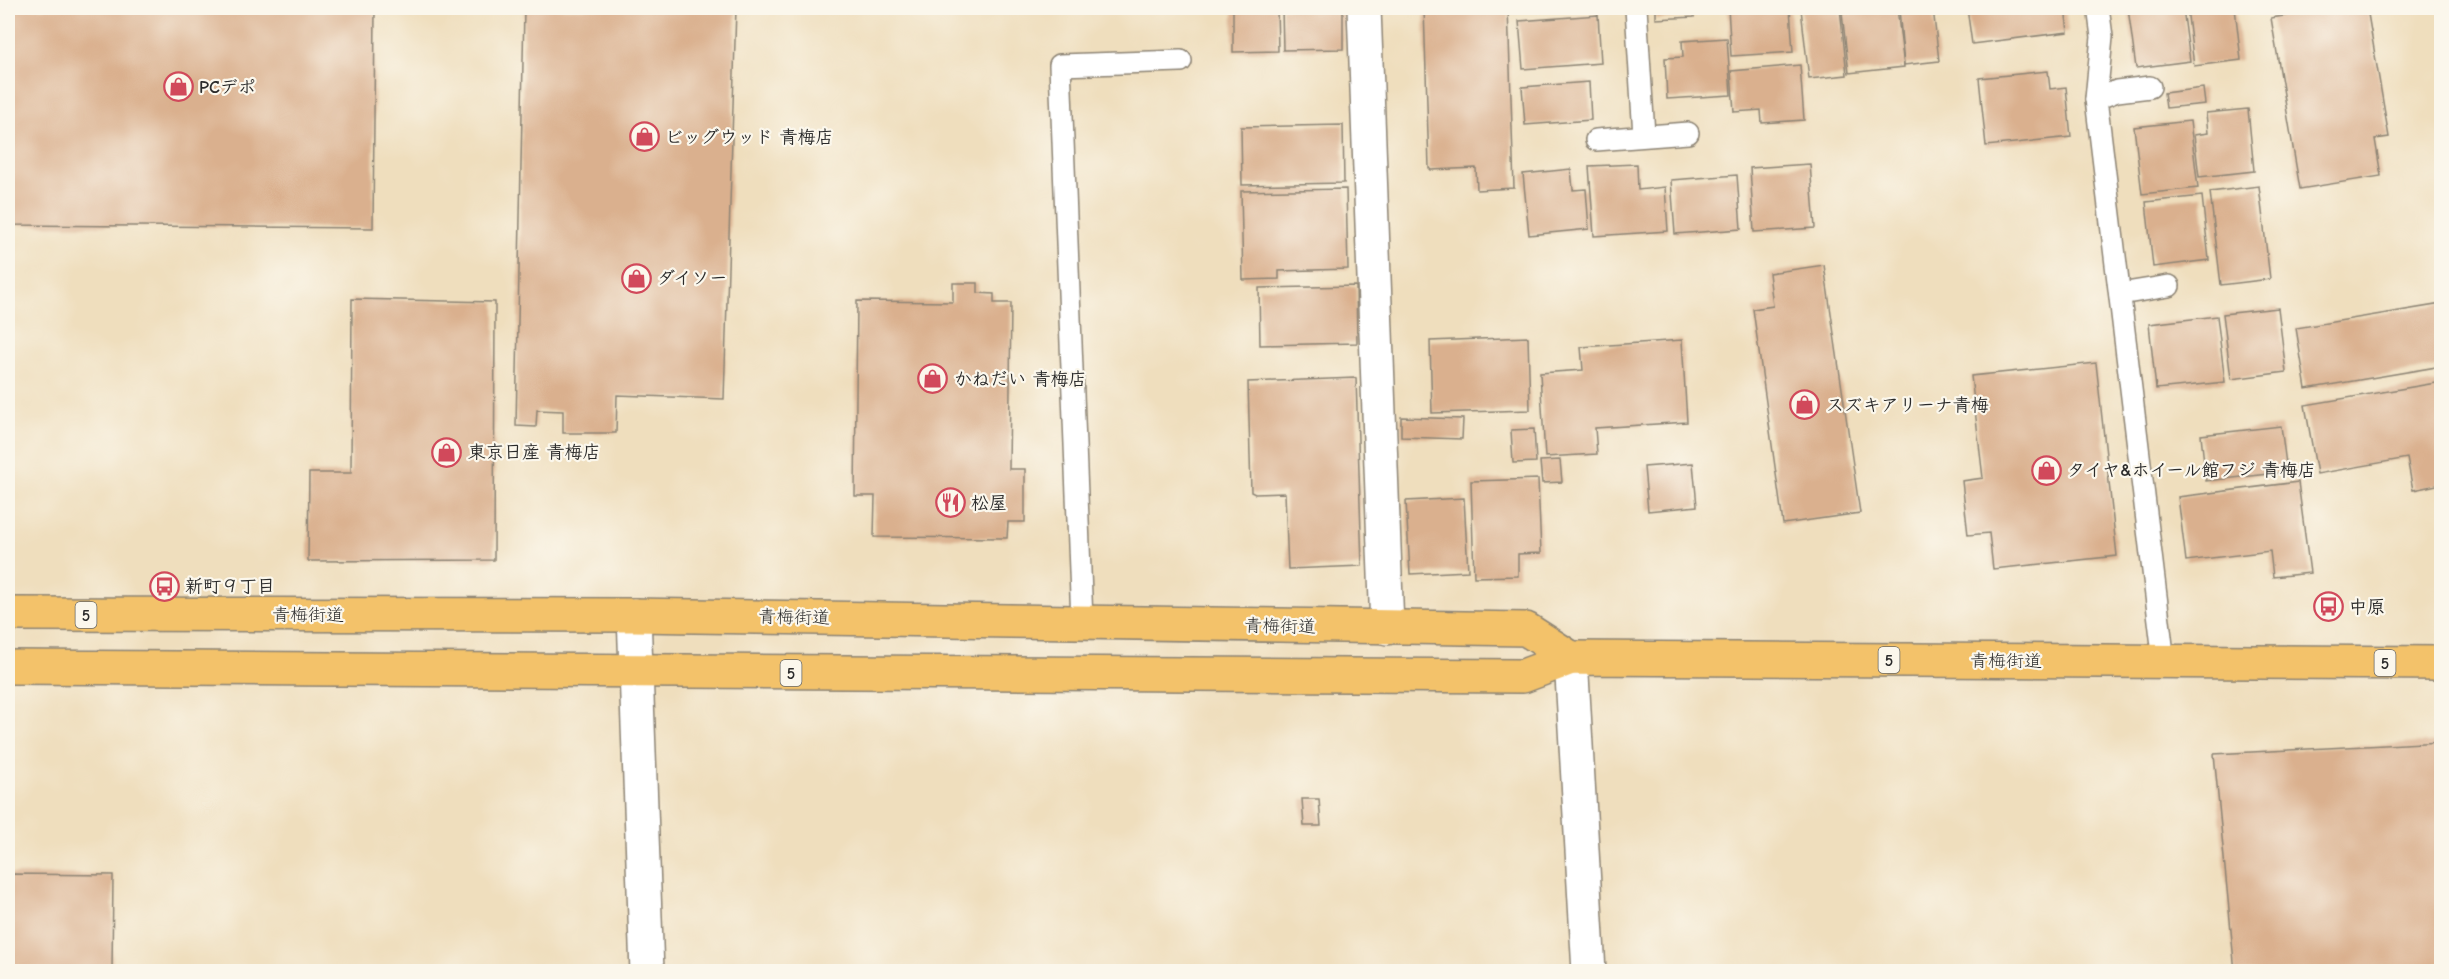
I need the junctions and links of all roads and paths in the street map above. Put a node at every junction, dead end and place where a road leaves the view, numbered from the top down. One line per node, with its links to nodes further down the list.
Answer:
1 (1364, 8): 15 (street)
2 (1636, 8): 8 (lane)
3 (2099, 14): 6 (lane)
4 (1181, 61): 14 (lane)
5 (2150, 87): 6 (lane)
6 (2096, 99): 11 (lane)
7 (1688, 133): 8 (lane)
8 (1644, 135): 9 (lane)
9 (1596, 140)
10 (2169, 286): 11 (lane)
11 (2120, 294): 17 (lane)
12 (8, 614): 13 (main road, 青梅街道 / 5)
13 (634, 615): 14 (main road, 青梅街道 / 5); 20 (street)
14 (1082, 621): 15 (main road, 青梅街道 / 5)
15 (1387, 628): 16 (main road, 青梅街道 / 5)
16 (1571, 658): 17 (main road, 青梅街道 / 5); 20 (main road, 青梅街道 / 5); 22 (street)
17 (2164, 662): 18 (main road, 青梅街道 / 5)
18 (2442, 663)
19 (8, 667): 20 (main road, 青梅街道 / 5)
20 (636, 672): 21 (street)
21 (647, 972)
22 (1589, 972)

